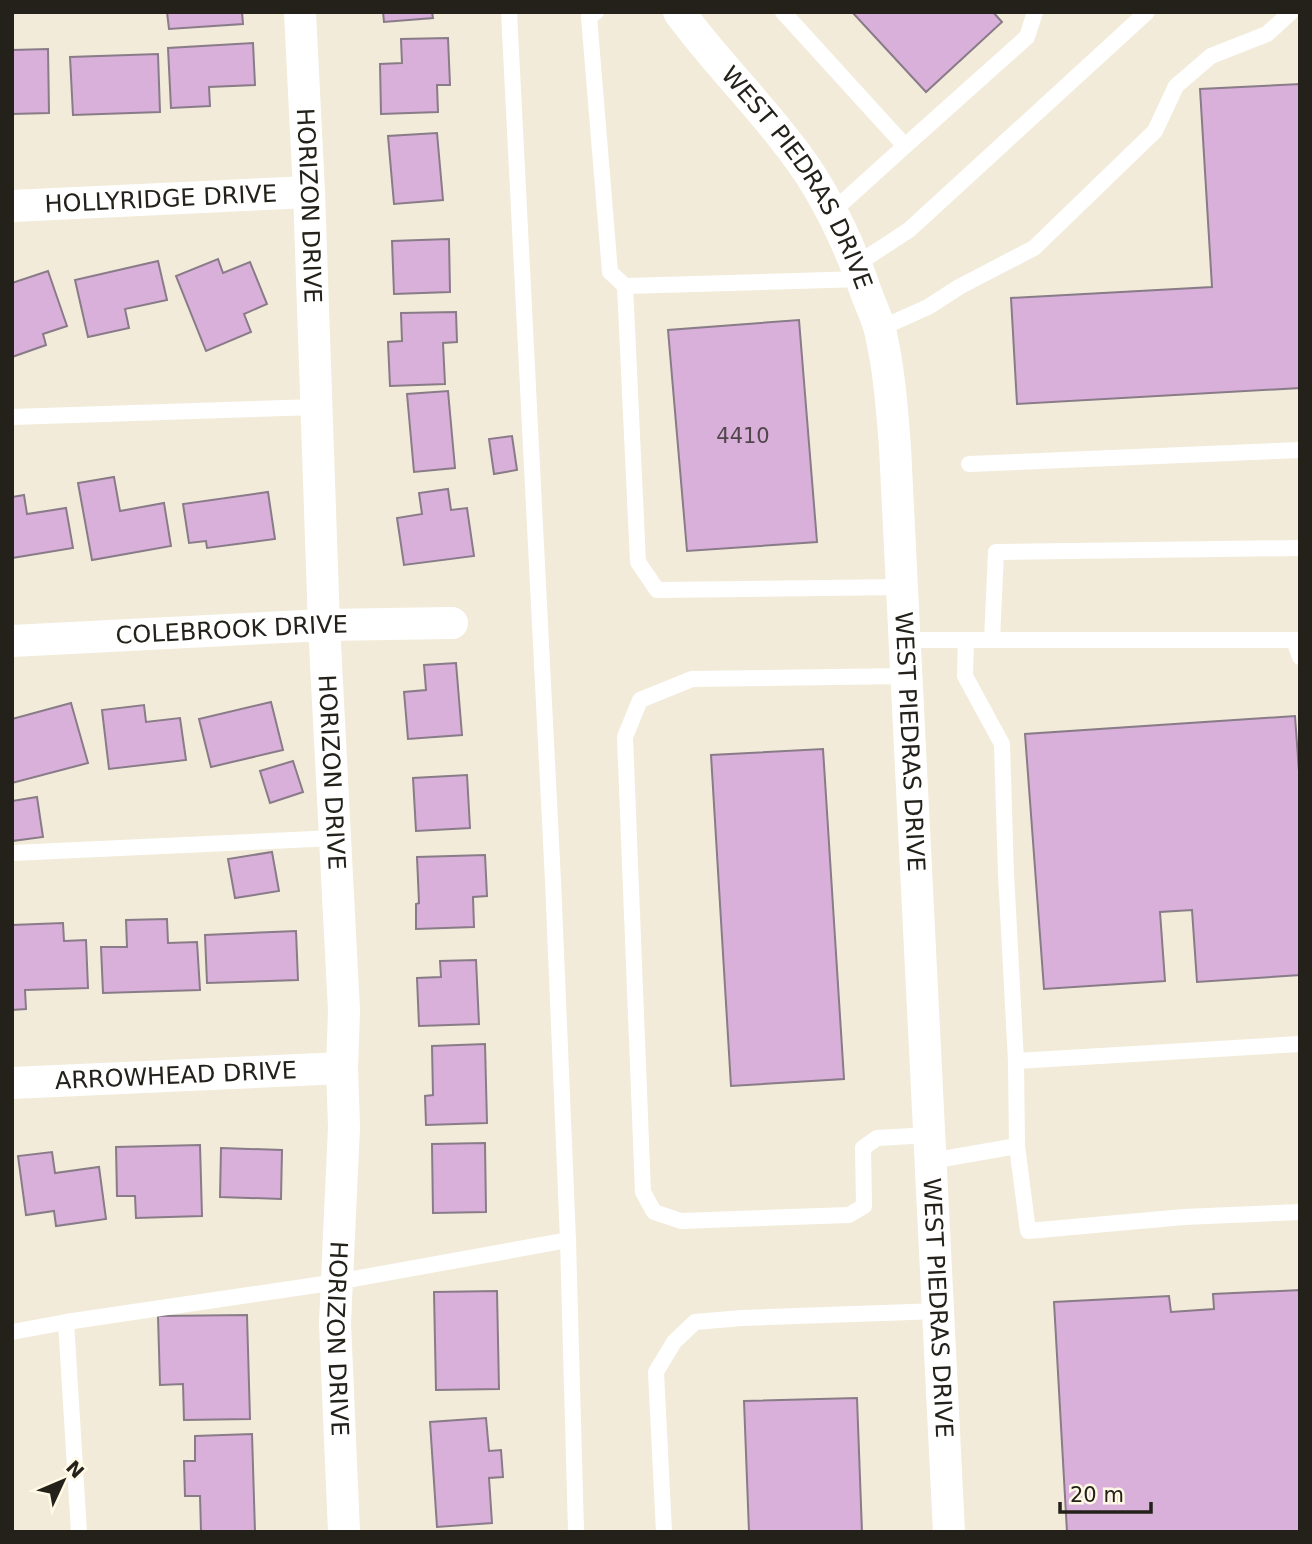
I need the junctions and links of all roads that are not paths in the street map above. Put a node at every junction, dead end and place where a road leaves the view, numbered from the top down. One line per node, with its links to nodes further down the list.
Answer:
1 (300, 12): 10 (street, HORIZON DRIVE)
2 (509, 12): 40 (lane)
3 (596, 12): 14 (lane)
4 (783, 12): 9 (lane)
5 (1035, 12): 9 (lane)
6 (1146, 12): 13 (lane)
7 (1291, 12): 15 (lane)
8 (688, 15): 12 (street, WEST PIEDRAS DRIVE)
9 (905, 146): 12 (lane)
10 (309, 192): 11 (street, HOLLYRIDGE DRIVE); 16 (street, HORIZON DRIVE)
11 (12, 206)
12 (832, 212): 13 (street, WEST PIEDRAS DRIVE)
13 (859, 271): 14 (lane); 15 (street, WEST PIEDRAS DRIVE)
14 (625, 286): 21 (lane)
15 (879, 329): 21 (street, WEST PIEDRAS DRIVE)
16 (316, 407): 17 (lane); 23 (street, HORIZON DRIVE)
17 (12, 417)
18 (1300, 450): 19 (lane)
19 (969, 464)
20 (1300, 548): 26 (lane)
21 (903, 587): 24 (street, WEST PIEDRAS DRIVE)
22 (452, 623): 23 (street, COLEBROOK DRIVE)
23 (324, 625): 28 (street, COLEBROOK DRIVE); 31 (street, HORIZON DRIVE)
24 (905, 640): 25 (lane); 30 (street, WEST PIEDRAS DRIVE)
25 (966, 640): 26 (lane); 34 (lane)
26 (992, 640): 27 (lane)
27 (1297, 640): 29 (lane)
28 (12, 642)
29 (1300, 657)
30 (907, 676): 38 (street, WEST PIEDRAS DRIVE); 38 (lane)
31 (335, 838): 32 (lane); 35 (street, HORIZON DRIVE)
32 (12, 853)
33 (1300, 1044): 34 (lane)
34 (1016, 1061): 37 (lane)
35 (342, 1068): 36 (street, ARROWHEAD DRIVE); 41 (street, HORIZON DRIVE)
36 (12, 1083)
37 (1017, 1146): 38 (lane); 39 (lane)
38 (930, 1148): 42 (street, WEST PIEDRAS DRIVE)
39 (1300, 1212)
40 (568, 1240): 41 (lane); 47 (lane)
41 (337, 1282): 43 (lane); 46 (street, HORIZON DRIVE)
42 (939, 1311): 48 (lane); 49 (street, WEST PIEDRAS DRIVE)
43 (66, 1322): 44 (lane); 45 (lane)
44 (12, 1332)
45 (79, 1532)
46 (344, 1532)
47 (576, 1532)
48 (664, 1532)
49 (948, 1532)

